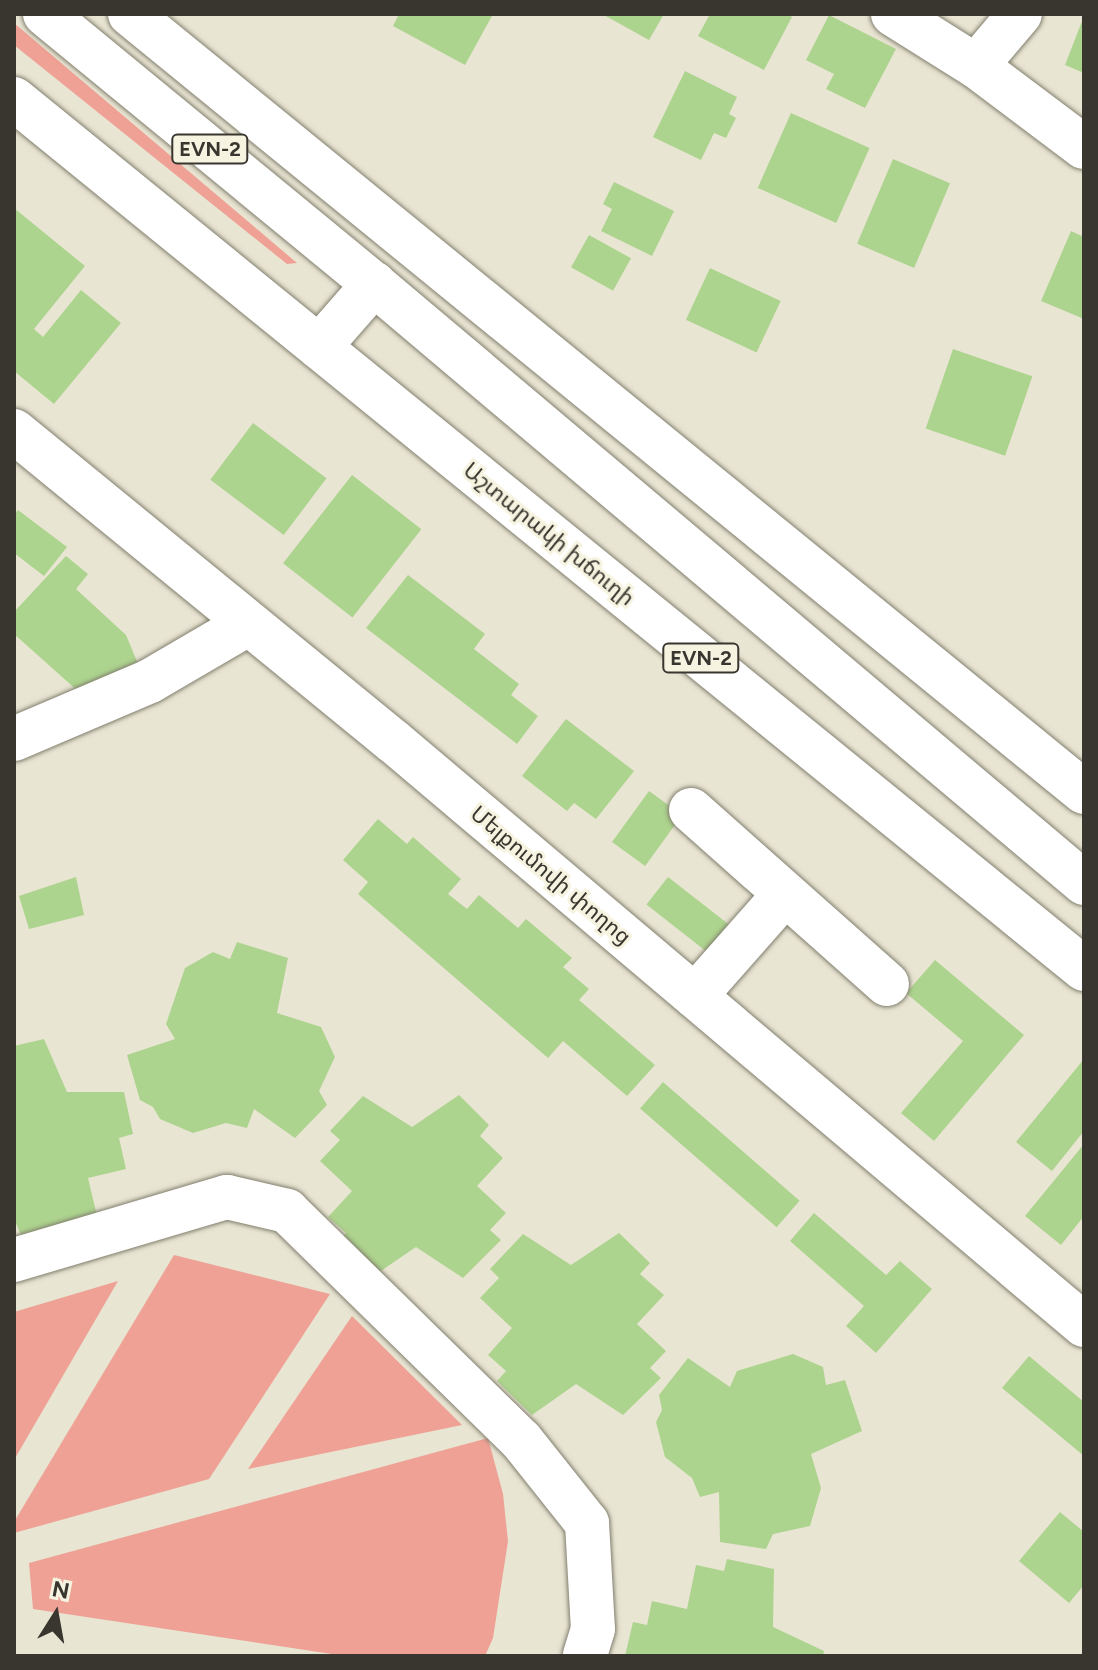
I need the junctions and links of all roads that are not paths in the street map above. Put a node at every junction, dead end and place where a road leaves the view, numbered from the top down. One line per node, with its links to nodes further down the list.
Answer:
1 (45, 14): 8 (street, EVN-2)
2 (130, 14): 13 (street)
3 (893, 14): 5 (street)
4 (1020, 14): 5 (street)
5 (976, 66): 7 (street)
6 (14, 99): 9 (street, Աշտարակի խճուղի / EVN-2)
7 (1084, 147)
8 (374, 284): 9 (street); 15 (street, EVN-2)
9 (319, 347): 17 (street, Աշտարակի խճուղի / EVN-2)
10 (14, 431): 11 (street, Մելքումովի փողոց)
11 (246, 625): 12 (street); 19 (street, Մելքումովի փողոց)
12 (14, 739)
13 (1084, 792)
14 (691, 810): 16 (street)
15 (1084, 883)
16 (785, 894): 18 (street); 19 (street)
17 (1084, 969)
18 (887, 984)
19 (695, 996): 21 (street, Մելքումովի փողոց)
20 (14, 1260): 22 (street)
21 (1084, 1325)
22 (585, 1656)

